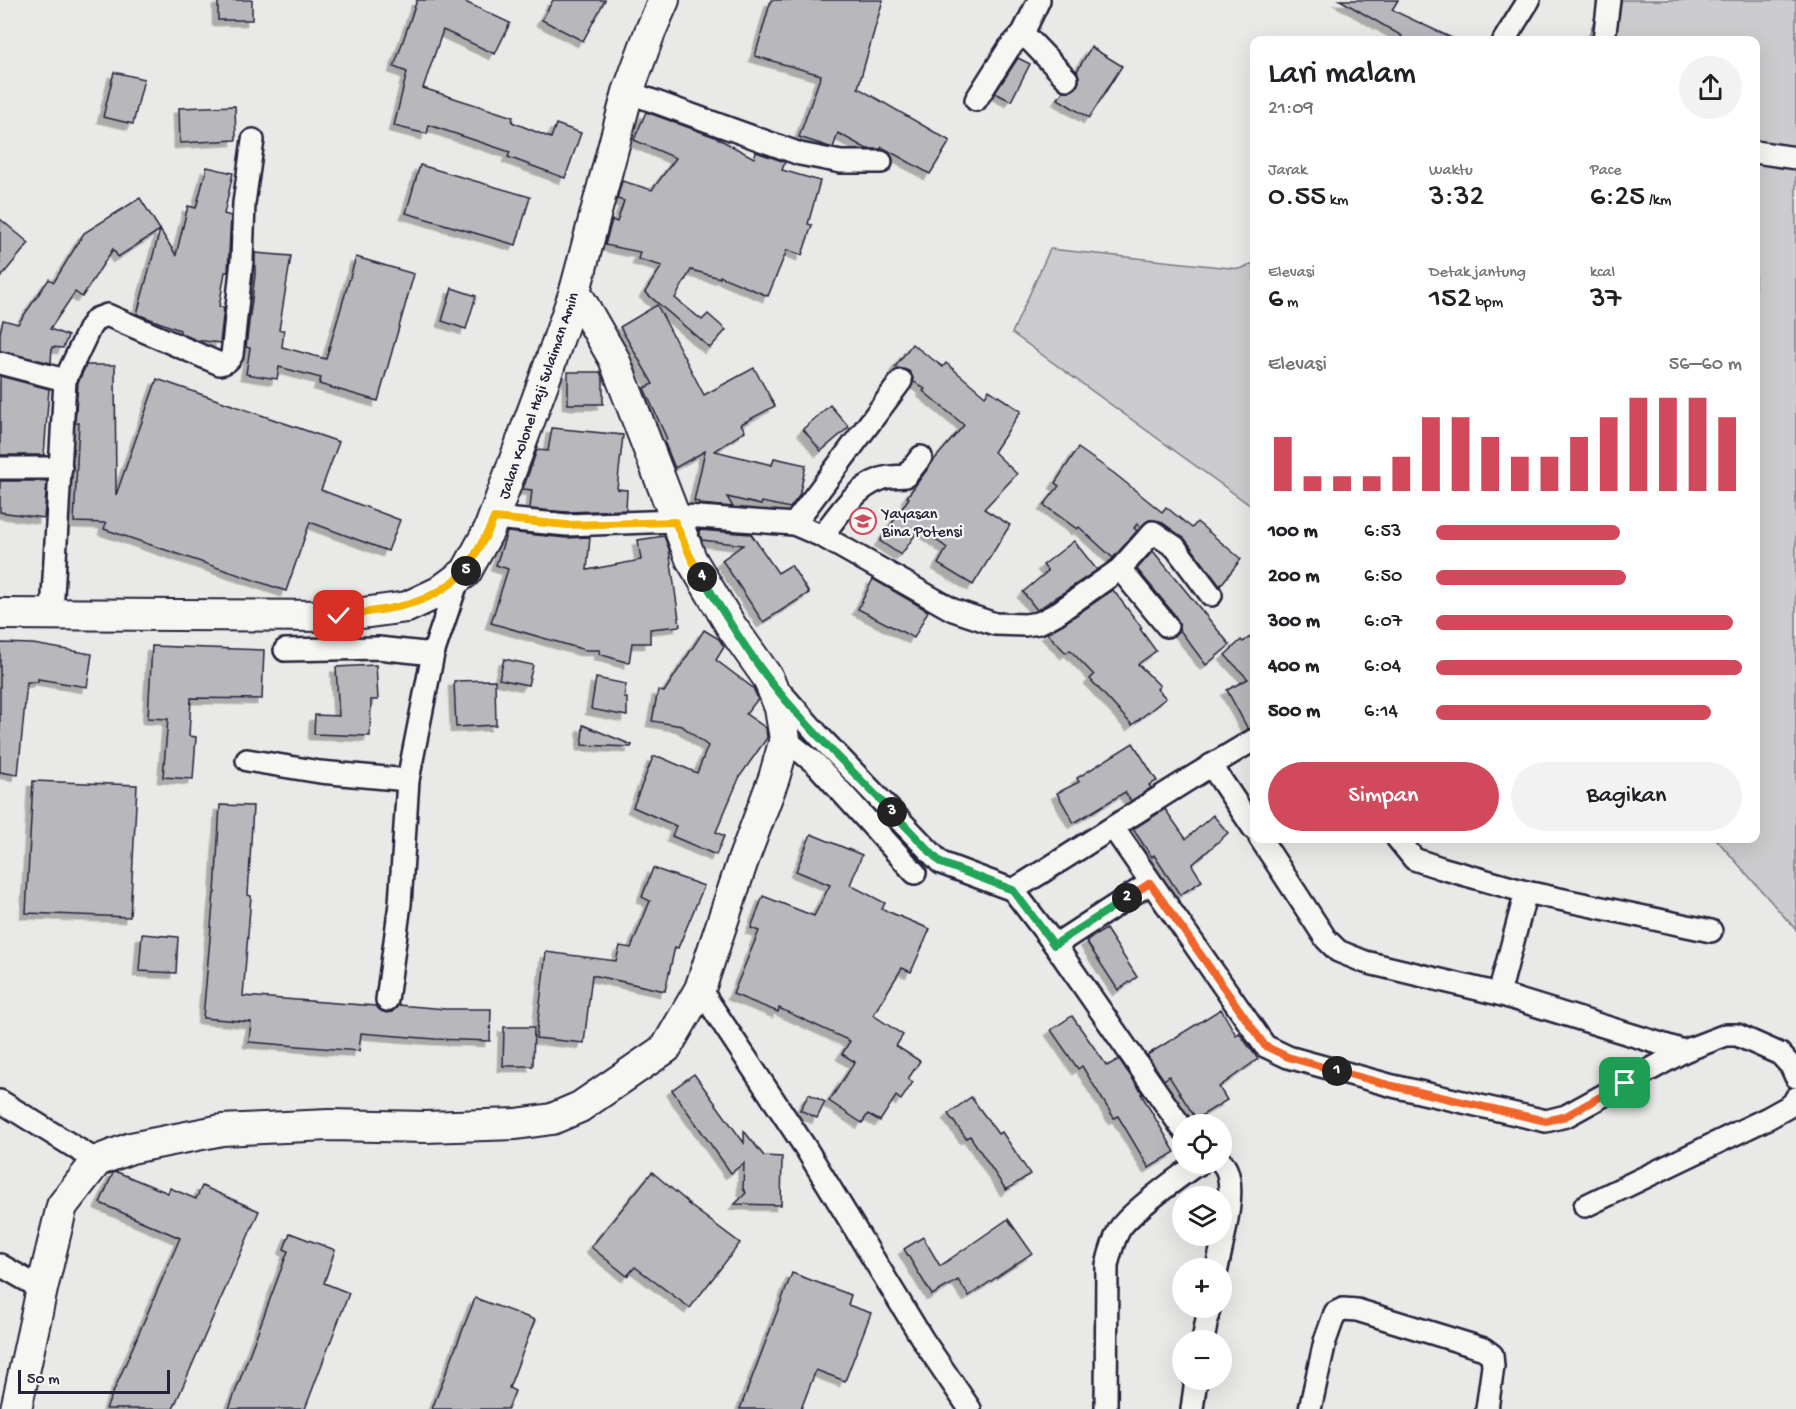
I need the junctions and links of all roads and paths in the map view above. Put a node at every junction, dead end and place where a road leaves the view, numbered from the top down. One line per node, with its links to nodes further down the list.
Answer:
1 (664, 0): 9 (street, Jalan Kolonel Haji Sulaiman Amin)
2 (1040, 0): 5 (street)
3 (1529, 0): 6 (street)
4 (1609, 0): 7 (street)
5 (1023, 33): 8 (street); 10 (street)
6 (1506, 36)
7 (1604, 36)
8 (1067, 79)
9 (628, 92): 14 (street); 15 (street, Jalan Kolonel Haji Sulaiman Amin)
10 (976, 100)
11 (253, 140): 17 (street)
12 (1760, 153): 13 (street)
13 (1796, 158)
14 (881, 162)
15 (574, 291): 22 (street, Jalan Kolonel Haji Sulaiman Amin); 23 (street)
16 (0, 363): 17 (street)
17 (65, 380): 21 (street)
18 (901, 381): 24 (street)
19 (921, 457): 25 (street)
20 (0, 468): 21 (street)
21 (62, 468): 30 (street)
22 (494, 518): 23 (street); 27 (street, Jalan Kolonel Haji Sulaiman Amin)
23 (674, 518): 24 (street); 34 (street)
24 (794, 524): 25 (street)
25 (822, 536): 26 (street)
26 (1120, 569): 28 (street); 31 (street)
27 (459, 577): 30 (street, Jalan Kolonel Haji Sulaiman Amin); 33 (street)
28 (1211, 595)
29 (0, 614): 30 (street, Jalan Kolonel Haji Sulaiman Amin)
30 (52, 614)
31 (1167, 626)
32 (285, 650): 33 (street)
33 (433, 654): 39 (street)
34 (768, 678): 35 (street); 46 (street)
35 (785, 739): 44 (street); 50 (street)
36 (1250, 742): 38 (street)
37 (247, 760): 39 (street)
38 (1211, 765): 40 (street); 41 (street)
39 (408, 780): 52 (street)
40 (1250, 823)
41 (1114, 829): 45 (street); 46 (street)
42 (1263, 843): 51 (street)
43 (1401, 843): 47 (street)
44 (915, 873)
45 (1150, 883): 49 (street); 53 (street)
46 (1013, 890): 49 (street)
47 (1526, 892): 48 (street); 51 (street)
48 (1711, 931)
49 (1054, 945): 57 (street)
50 (700, 989): 58 (street); 67 (street)
51 (1499, 994): 53 (street)
52 (387, 1000)
53 (1684, 1051): 54 (street)
54 (1796, 1077)
55 (1796, 1098): 61 (street)
56 (0, 1101): 58 (street)
57 (1172, 1114)
58 (97, 1161): 64 (street)
59 (1184, 1174): 68 (street)
60 (1228, 1174): 62 (street)
61 (1585, 1206)
62 (1219, 1258)
63 (0, 1265): 64 (street)
64 (42, 1289): 66 (street)
65 (1195, 1390): 69 (street)
66 (16, 1409)
67 (970, 1409)
68 (1106, 1409)
69 (1192, 1409)
70 (1310, 1409): 71 (street)
71 (1487, 1409)

